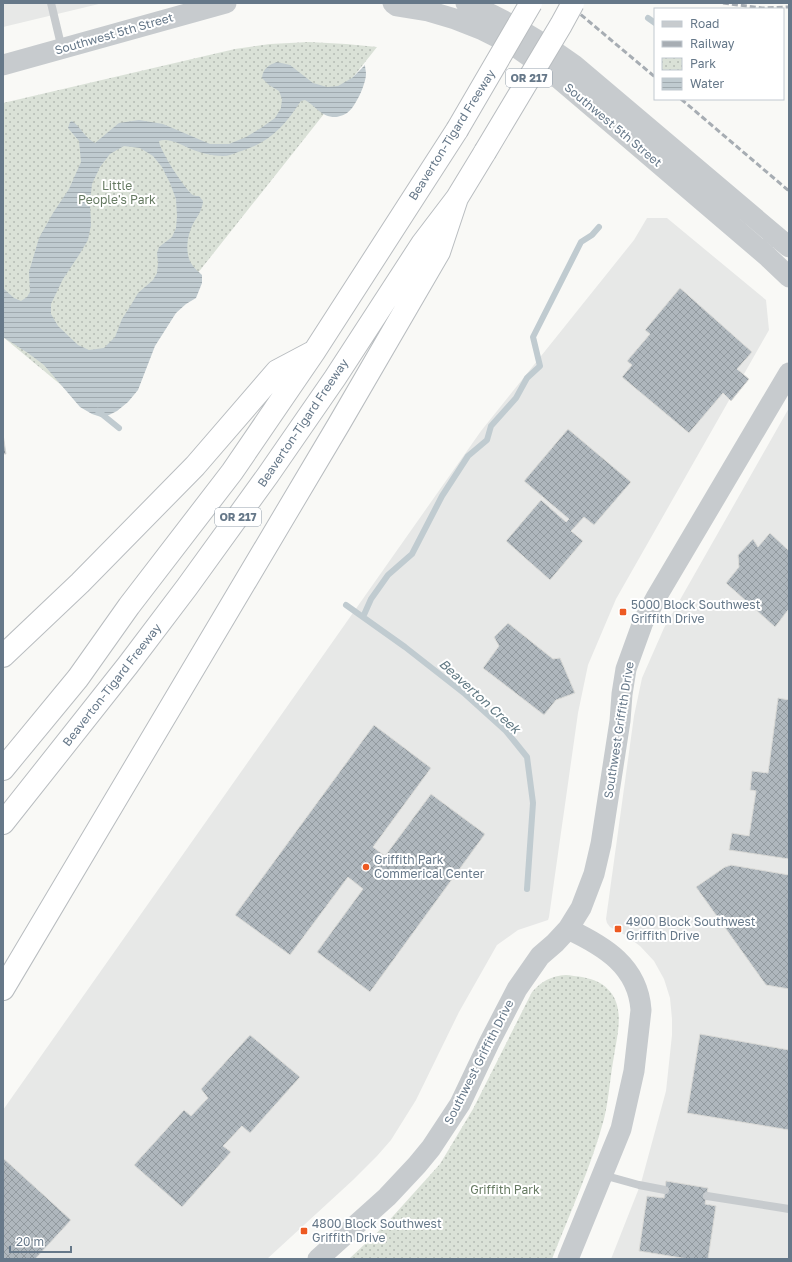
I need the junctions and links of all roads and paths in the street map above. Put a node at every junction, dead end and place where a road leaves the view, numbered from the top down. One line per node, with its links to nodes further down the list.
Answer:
1 (51, 3): 7 (lane)
2 (226, 3): 7 (street, Southwest 5th Street)
3 (393, 3): 11 (street, Southwest 5th Street)
4 (466, 3): 10 (street, Southwest 5th Street)
5 (531, 3): 12 (highway, Beaverton-Tigard Freeway / OR 217, bridge)
6 (573, 3): 9 (highway, Beaverton-Tigard Freeway / OR 217, bridge)
7 (62, 49): 8 (street, Southwest 5th Street)
8 (3, 65)
9 (457, 198): 16 (highway, Beaverton-Tigard Freeway / OR 217); 18 (highway)
10 (789, 247)
11 (789, 277)
12 (314, 352): 14 (highway); 15 (highway, Beaverton-Tigard Freeway / OR 217)
13 (789, 373): 17 (street, Southwest Griffith Drive)
14 (3, 656)
15 (3, 769)
16 (3, 823)
17 (568, 929): 19 (street); 23 (street, Southwest Griffith Drive)
18 (3, 989)
19 (603, 1175): 20 (lane); 24 (street)
20 (665, 1190)
21 (707, 1196): 22 (lane)
22 (789, 1209)
23 (318, 1259)
24 (568, 1259)

